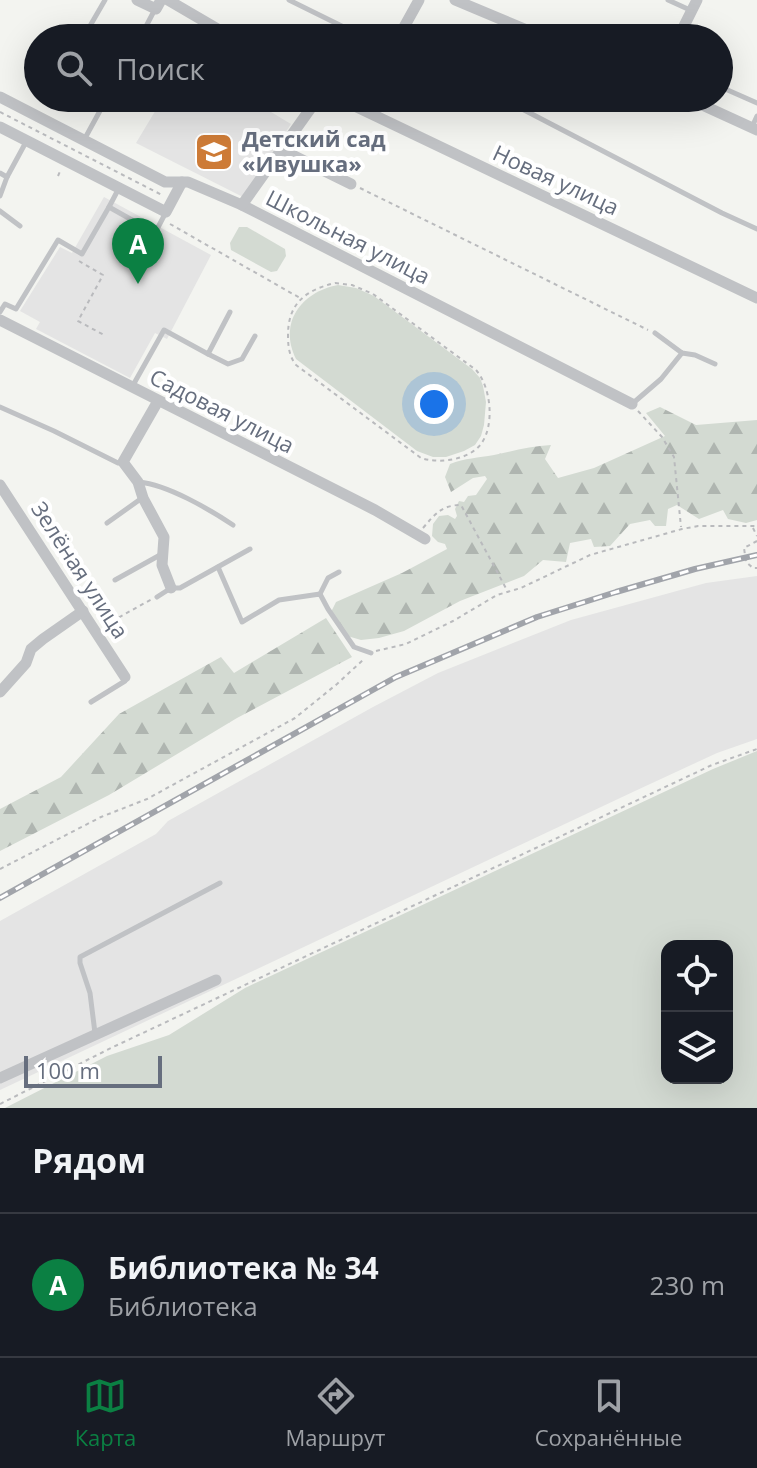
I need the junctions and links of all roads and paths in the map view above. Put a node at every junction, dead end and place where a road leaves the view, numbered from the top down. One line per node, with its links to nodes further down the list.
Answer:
1 (105, 0): 11 (lane)
2 (137, 0): 8 (street)
3 (168, 0): 13 (street)
4 (289, 0): 14 (lane)
5 (419, 0): 15 (street)
6 (455, 0): 9 (street)
7 (668, 0): 10 (lane)
8 (158, 4): 12 (lane)
9 (477, 4): 16 (street)
10 (694, 5): 17 (street)
11 (91, 24)
12 (147, 24)
13 (209, 24)
14 (338, 24)
15 (406, 24)
16 (518, 24)
17 (685, 24)
18 (733, 94): 20 (lane)
19 (0, 97): 21 (street, Школьная улица)
20 (757, 103)
21 (24, 109)
22 (0, 112): 41 (path)
23 (29, 112): 32 (street, Школьная улица)
24 (99, 112): 32 (lane)
25 (308, 112): 34 (street)
26 (378, 112): 50 (street, Новая улица)
27 (528, 112): 47 (lane)
28 (724, 112): 31 (street)
29 (757, 116): 31 (lane)
30 (0, 127): 33 (street)
31 (754, 129)
32 (84, 140): 37 (street, Школьная улица)
33 (26, 141): 36 (lane); 39 (street)
34 (282, 150): 38 (street); 42 (street)
35 (0, 173): 36 (lane)
36 (7, 177): 40 (lane)
37 (182, 182): 41 (street); 42 (street, Школьная улица)
38 (351, 184): 54 (path)
39 (119, 188): 43 (lane); 45 (street)
40 (0, 196)
41 (172, 200): 45 (street)
42 (242, 205): 62 (street, Школьная улица)
43 (109, 207): 45 (lane); 48 (lane)
44 (0, 211): 46 (lane)
45 (164, 216): 49 (path)
46 (20, 226)
47 (757, 229)
48 (82, 254): 51 (lane); 55 (path)
49 (301, 298): 49 (path)
50 (757, 298)
51 (0, 312)
52 (230, 312): 58 (lane)
53 (0, 320): 60 (street, Садовая улица)
54 (655, 333): 57 (lane)
55 (104, 335)
56 (255, 336): 58 (lane)
57 (682, 353): 59 (lane); 62 (lane)
58 (208, 354): 60 (lane)
59 (715, 364)
60 (132, 388): 61 (street, Садовая улица)
61 (158, 401): 64 (street); 73 (street, Садовая улица)
62 (632, 404): 71 (path)
63 (0, 407): 64 (lane)
64 (123, 462): 65 (street)
65 (138, 482): 67 (street); 69 (lane)
66 (2, 489): 85 (street, Зелёная улица)
67 (143, 498): 68 (lane); 76 (street)
68 (107, 523)
69 (233, 525)
70 (755, 527): 71 (path); 72 (path)
71 (682, 529): 82 (path)
72 (757, 536)
73 (421, 537): 82 (path)
74 (757, 541): 78 (path)
75 (250, 549): 77 (lane)
76 (164, 552): 80 (lane); 81 (street)
77 (218, 567): 81 (lane); 83 (lane)
78 (757, 568)
79 (339, 572): 83 (lane)
80 (115, 580)
81 (171, 588): 84 (lane)
82 (508, 592): 87 (path)
83 (320, 594): 87 (lane)
84 (157, 597): 86 (path)
85 (83, 611): 86 (street, Зелёная улица); 89 (street)
86 (95, 630): 88 (street, Зелёная улица)
87 (371, 653): 92 (path)
88 (125, 677): 90 (lane)
89 (0, 692)
90 (91, 702)
91 (757, 749): 97 (path)
92 (0, 869)
93 (220, 883): 95 (lane)
94 (216, 980): 95 (street)
95 (95, 1034): 96 (street)
96 (0, 1078)
97 (0, 1104)

